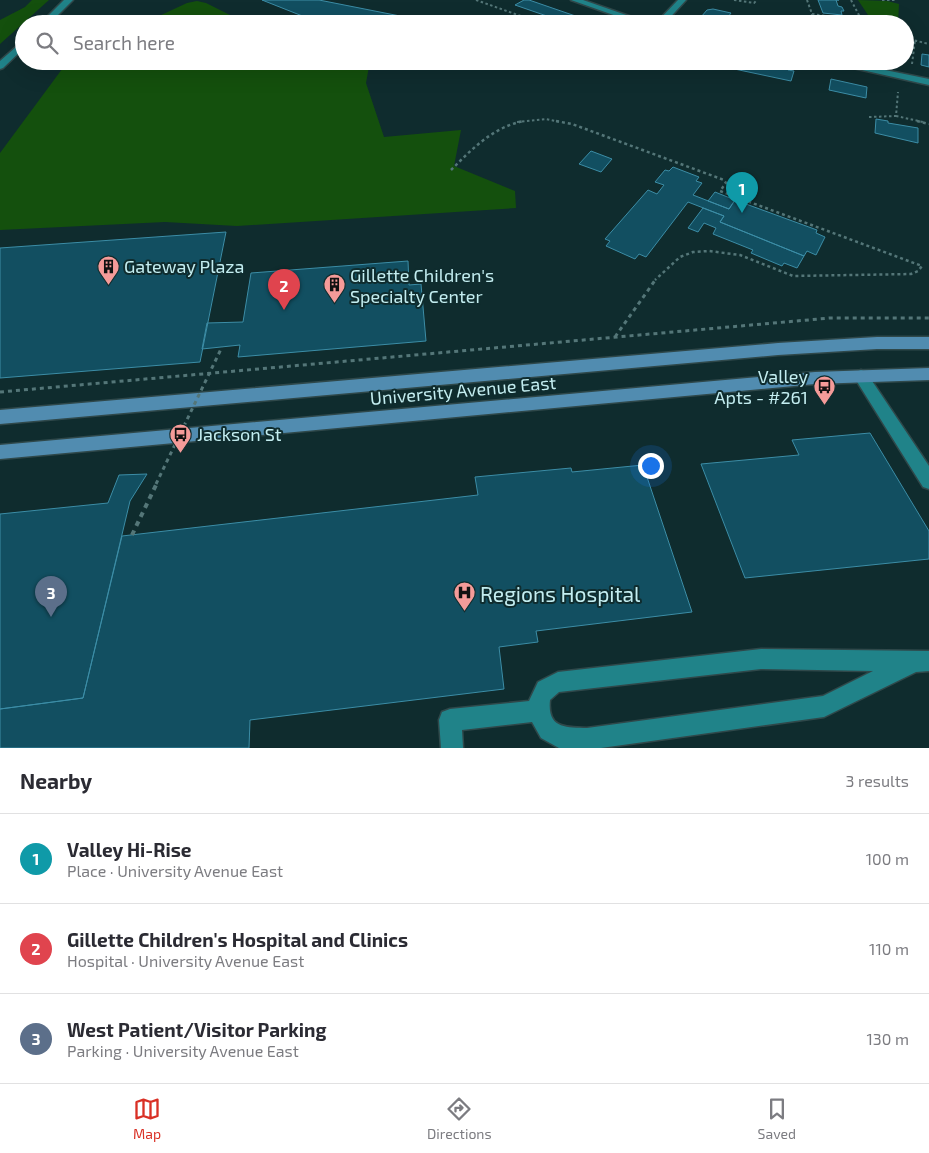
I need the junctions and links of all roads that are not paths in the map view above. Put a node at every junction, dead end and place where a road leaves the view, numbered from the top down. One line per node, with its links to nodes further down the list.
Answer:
1 (69, 0): 4 (street)
2 (575, 0): 5 (street)
3 (682, 0): 6 (street)
4 (53, 15)
5 (621, 15)
6 (668, 15)
7 (15, 52): 8 (street)
8 (0, 66)
9 (870, 70): 10 (street)
10 (929, 82)
11 (929, 343): 14 (main road, University Avenue East)
12 (929, 374): 13 (main road, University Avenue East)
13 (861, 376): 15 (main road, University Avenue East); 16 (street)
14 (0, 417)
15 (0, 452)
16 (929, 481)
17 (922, 662): 18 (street); 18 (street)
18 (539, 711): 19 (street)
19 (452, 748)

